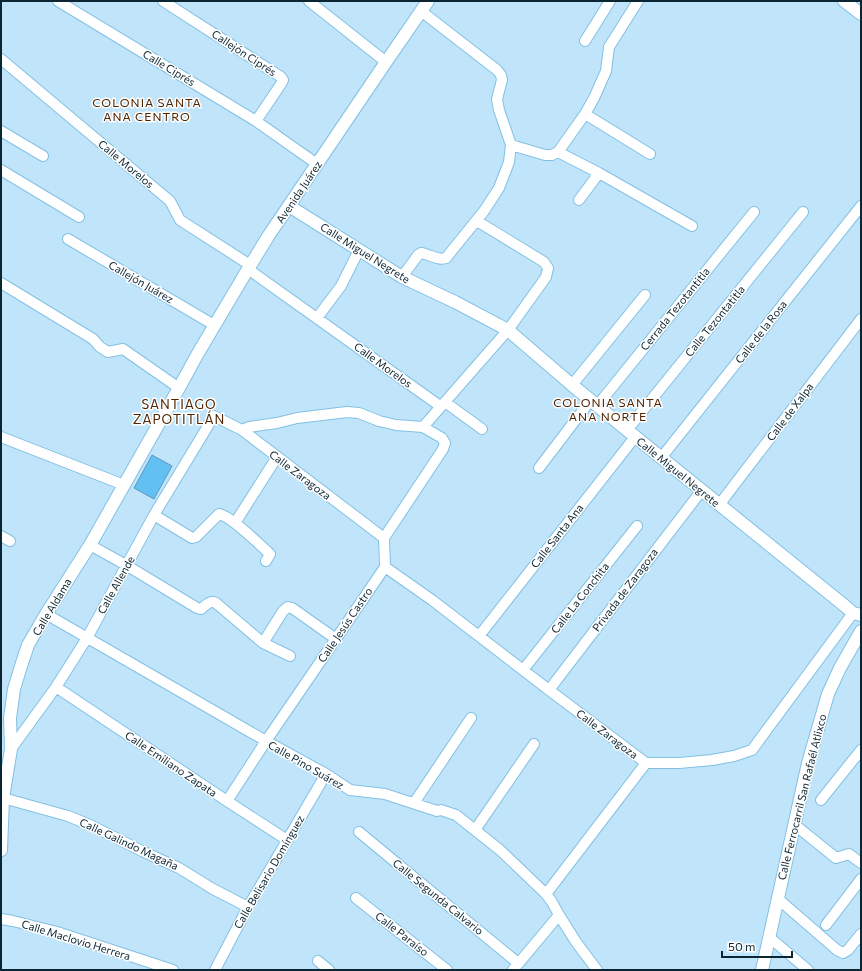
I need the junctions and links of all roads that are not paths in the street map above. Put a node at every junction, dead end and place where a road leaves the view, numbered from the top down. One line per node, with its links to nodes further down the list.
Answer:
1 (58, 1): 14 (street, Calle Ciprés)
2 (163, 1): 14 (street, Callejón Ciprés)
3 (309, 1): 12 (street)
4 (428, 1): 8 (street, Avenida Juárez)
5 (610, 1): 10 (street)
6 (638, 1): 13 (street)
7 (844, 1): 9 (street)
8 (421, 11): 12 (street, Avenida Juárez); 16 (street)
9 (861, 14)
10 (585, 41)
11 (1, 59): 33 (street, Calle Morelos)
12 (386, 62): 20 (street, Avenida Juárez)
13 (585, 114): 17 (street); 18 (street)
14 (256, 121): 20 (street, Calle Ciprés)
15 (1, 132): 19 (street)
16 (511, 145): 17 (street); 29 (street)
17 (558, 152): 22 (street)
18 (650, 154)
19 (43, 156)
20 (317, 164): 24 (street, Avenida Juárez)
21 (1, 170): 28 (street)
22 (599, 173): 23 (street); 30 (street)
23 (579, 200)
24 (289, 206): 32 (street, Calle Miguel Negrete); 33 (street, Avenida Juárez)
25 (861, 206): 52 (street, Calle de la Rosa)
26 (754, 212): 43 (street, Cerrada Tezotantitla)
27 (804, 212): 49 (street, Calle Tezontatitla)
28 (79, 217)
29 (477, 221): 34 (street); 40 (street)
30 (692, 226)
31 (68, 239): 39 (street, Callejón Juárez)
32 (359, 250): 34 (street, Calle Miguel Negrete); 37 (street)
33 (249, 267): 37 (street, Calle Morelos); 39 (street, Avenida Juárez)
34 (402, 277): 40 (street, Calle Miguel Negrete)
35 (1, 283): 42 (street)
36 (646, 295): 41 (street)
37 (317, 318): 44 (street, Calle Morelos)
38 (861, 319): 56 (street, Calle de Xalpa)
39 (214, 325): 42 (street, Avenida Juárez)
40 (508, 330): 41 (street, Calle Miguel Negrete); 44 (street)
41 (572, 386): 43 (street, Calle Miguel Negrete)
42 (179, 388): 54 (street, Calle Aldama)
43 (594, 403): 49 (street, Calle Miguel Negrete); 53 (street, Cerrada Tezotantitla)
44 (442, 404): 46 (street); 47 (street, Calle Morelos)
45 (214, 416): 48 (street, Calle Zaragoza); 57 (street, Calle Allende)
46 (423, 427): 48 (street); 60 (street)
47 (482, 429)
48 (242, 430): 51 (street, Calle Zaragoza)
49 (631, 434): 52 (street, Calle Miguel Negrete); 68 (street, Calle Santa Ana)
50 (1, 437): 54 (street)
51 (277, 458): 58 (street); 60 (street, Calle Zaragoza)
52 (661, 458): 55 (street, Calle Miguel Negrete)
53 (539, 468)
54 (124, 485): 61 (street, Calle Aldama)
55 (702, 490): 56 (street, Calle Miguel Negrete); 75 (street, Privada de Zaragoza)
56 (719, 504): 66 (street, Calle Miguel Negrete)
57 (154, 515): 58 (street); 63 (street, Calle Allende)
58 (235, 523): 62 (street)
59 (637, 526): 73 (street, Calle La Conchita)
60 (384, 538): 64 (street)
61 (90, 544): 63 (street); 65 (street, Calle Aldama)
62 (266, 560)
63 (126, 565): 69 (street, Calle Allende); 71 (street)
64 (385, 567): 68 (street, Calle Zaragoza); 70 (street, Calle Jesús Castro)
65 (46, 614): 69 (street, Calle Pino Suárez); 79 (street, Calle Aldama)
66 (857, 614): 81 (street, Calle Zaragoza)
67 (861, 631): 87 (street, Calle Ferrocarril San Rafaél Atlixco)
68 (480, 636): 73 (street, Calle Zaragoza)
69 (87, 638): 74 (street, Calle Allende); 77 (street, Calle Pino Suárez)
70 (336, 639): 71 (street); 77 (street, Calle Jesús Castro)
71 (263, 643): 72 (street)
72 (290, 656)
73 (524, 670): 75 (street, Calle Zaragoza)
74 (56, 687): 79 (street, Calle Allende); 85 (street, Calle Emiliano Zapata)
75 (549, 690): 81 (street, Calle Zaragoza)
76 (471, 718): 86 (street)
77 (266, 741): 82 (street, Calle Pino Suárez); 85 (street, Calle Jesús Castro)
78 (534, 744): 88 (street)
79 (11, 749): 83 (street, Calle Aldama)
80 (861, 750): 84 (street)
81 (646, 763): 94 (street)
82 (326, 774): 86 (street, Calle Pino Suárez); 90 (street, Calle Belisario Domínguez)
83 (3, 798): 91 (street, Calle Aldama); 97 (street, Calle Galindo Magaña)
84 (821, 800)
85 (227, 802): 90 (street, Calle Emiliano Zapata)
86 (414, 803): 88 (street, Calle Pino Suárez)
87 (795, 825): 92 (street); 96 (street, Calle Ferrocarril San Rafaél Atlixco)
88 (475, 830): 94 (street, Calle Pino Suárez)
89 (359, 832): 104 (street, Calle Segunda Calvario)
90 (287, 840): 97 (street, Calle Belisario Domínguez)
91 (1, 850)
92 (861, 863)
93 (861, 880): 100 (street)
94 (546, 894): 98 (street, Calle Pino Suárez)
95 (356, 898): 109 (street, Calle Paraíso)
96 (778, 898): 101 (street); 102 (street, Calle Ferrocarril San Rafaél Atlixco)
97 (248, 907): 107 (street, Calle Belisario Domínguez)
98 (559, 915): 104 (street); 105 (street, Calle Pino Suárez)
99 (1, 919): 106 (street, Calle Maclovio Herrera)
100 (826, 925)
101 (861, 934)
102 (769, 937): 110 (street, Calle Ferrocarril San Rafaél Atlixco); 111 (street)
103 (318, 961): 108 (street)
104 (516, 966)
105 (594, 969)
106 (173, 970)
107 (215, 970)
108 (330, 970)
109 (447, 970)
110 (762, 970)
111 (808, 970)

